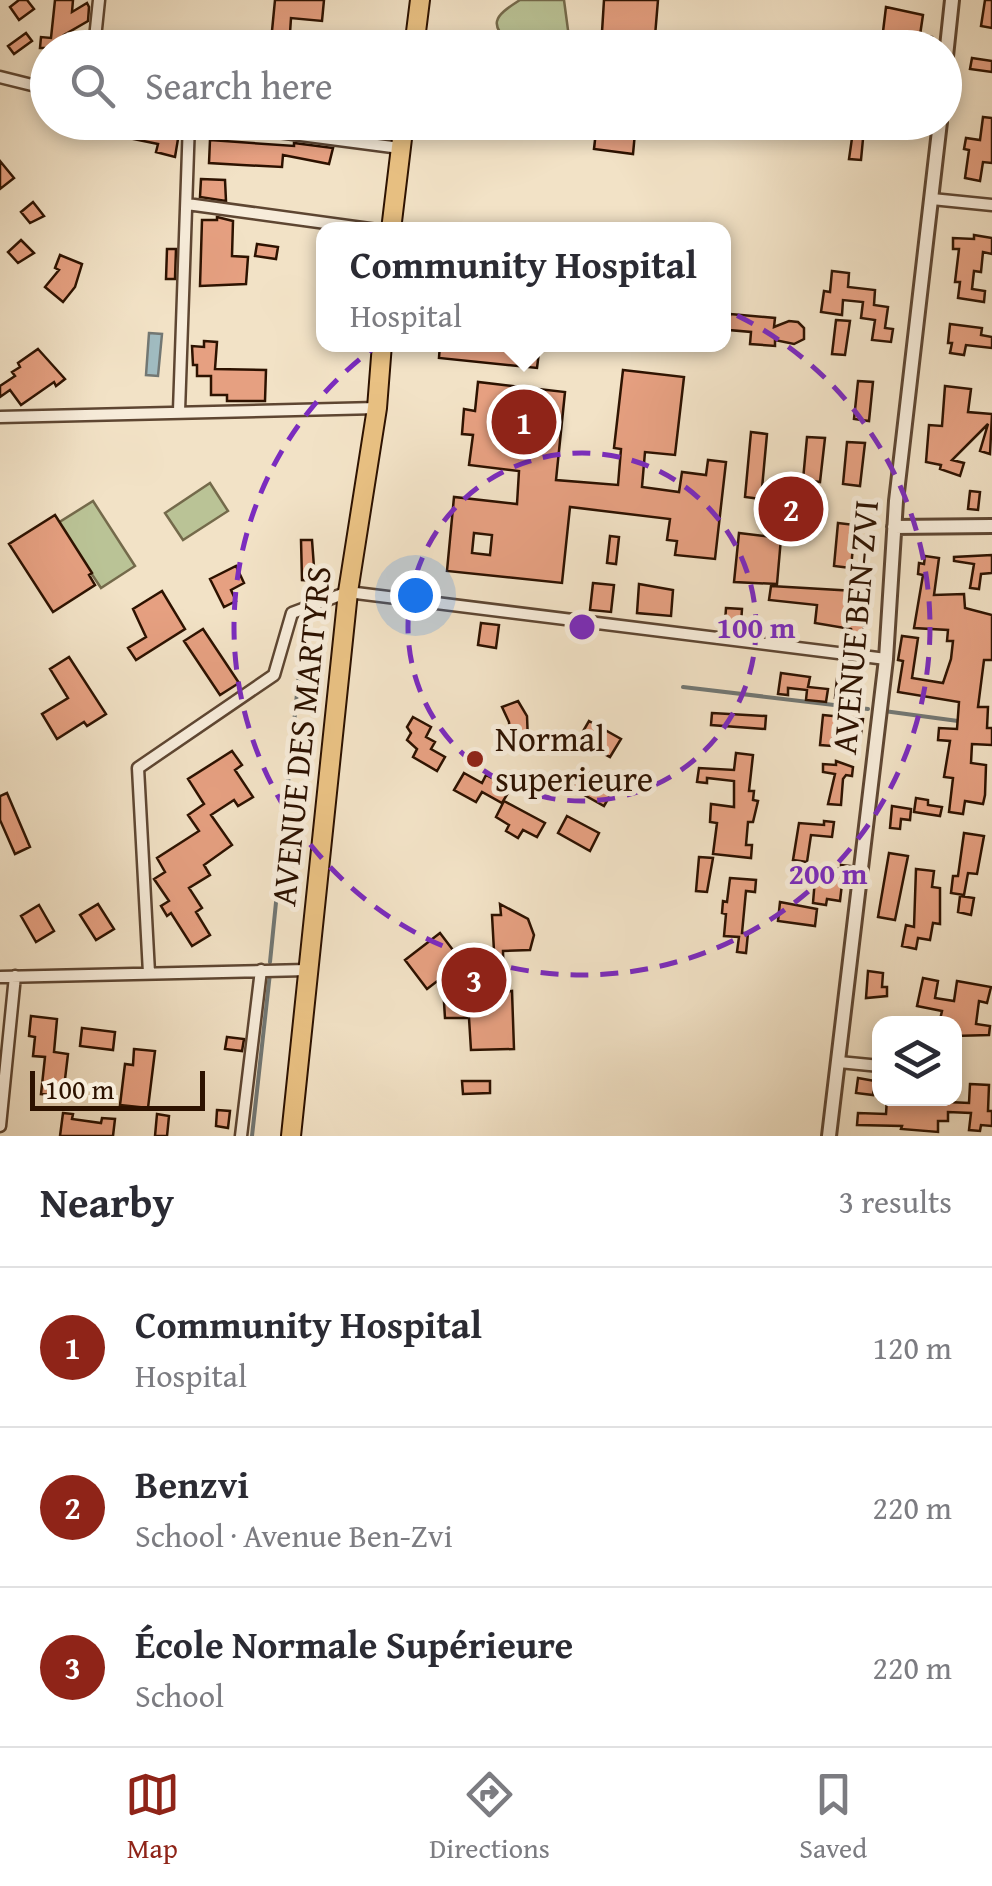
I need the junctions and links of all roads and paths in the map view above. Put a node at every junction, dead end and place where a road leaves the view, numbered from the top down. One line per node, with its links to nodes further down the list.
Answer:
1 (99, 0): 4 (street)
2 (420, 0): 5 (main road)
3 (952, 0): 6 (street)
4 (96, 30)
5 (416, 30)
6 (949, 30)
7 (0, 77): 8 (street)
8 (30, 85)
9 (189, 140): 15 (street)
10 (339, 140): 13 (street)
11 (401, 140): 13 (main road)
12 (938, 140): 14 (street, AVENUE BEN-ZVI)
13 (400, 148): 18 (main road)
14 (932, 198): 16 (street); 24 (street, AVENUE BEN-ZVI)
15 (187, 204): 17 (street); 21 (street)
16 (992, 205)
17 (319, 222)
18 (392, 222)
19 (381, 352): 20 (main road, AVENUE DES MARTYRS)
20 (377, 408): 21 (street); 25 (main road, AVENUE DES MARTYRS)
21 (178, 411): 22 (street)
22 (0, 417)
23 (992, 526): 24 (street)
24 (894, 527): 26 (street, AVENUE BEN-ZVI)
25 (348, 592): 26 (street); 28 (main road, AVENUE DES MARTYRS); 29 (street)
26 (886, 659): 32 (street, AVENUE BEN-ZVI)
27 (261, 970): 28 (street); 29 (street); 35 (street)
28 (308, 970): 36 (main road, AVENUE DES MARTYRS)
29 (149, 973): 30 (street)
30 (14, 976): 31 (street); 34 (street)
31 (0, 977)
32 (838, 1062): 33 (street); 37 (street, AVENUE BEN-ZVI)
33 (872, 1065)
34 (0, 1126)
35 (242, 1136)
36 (291, 1136)
37 (829, 1136)

